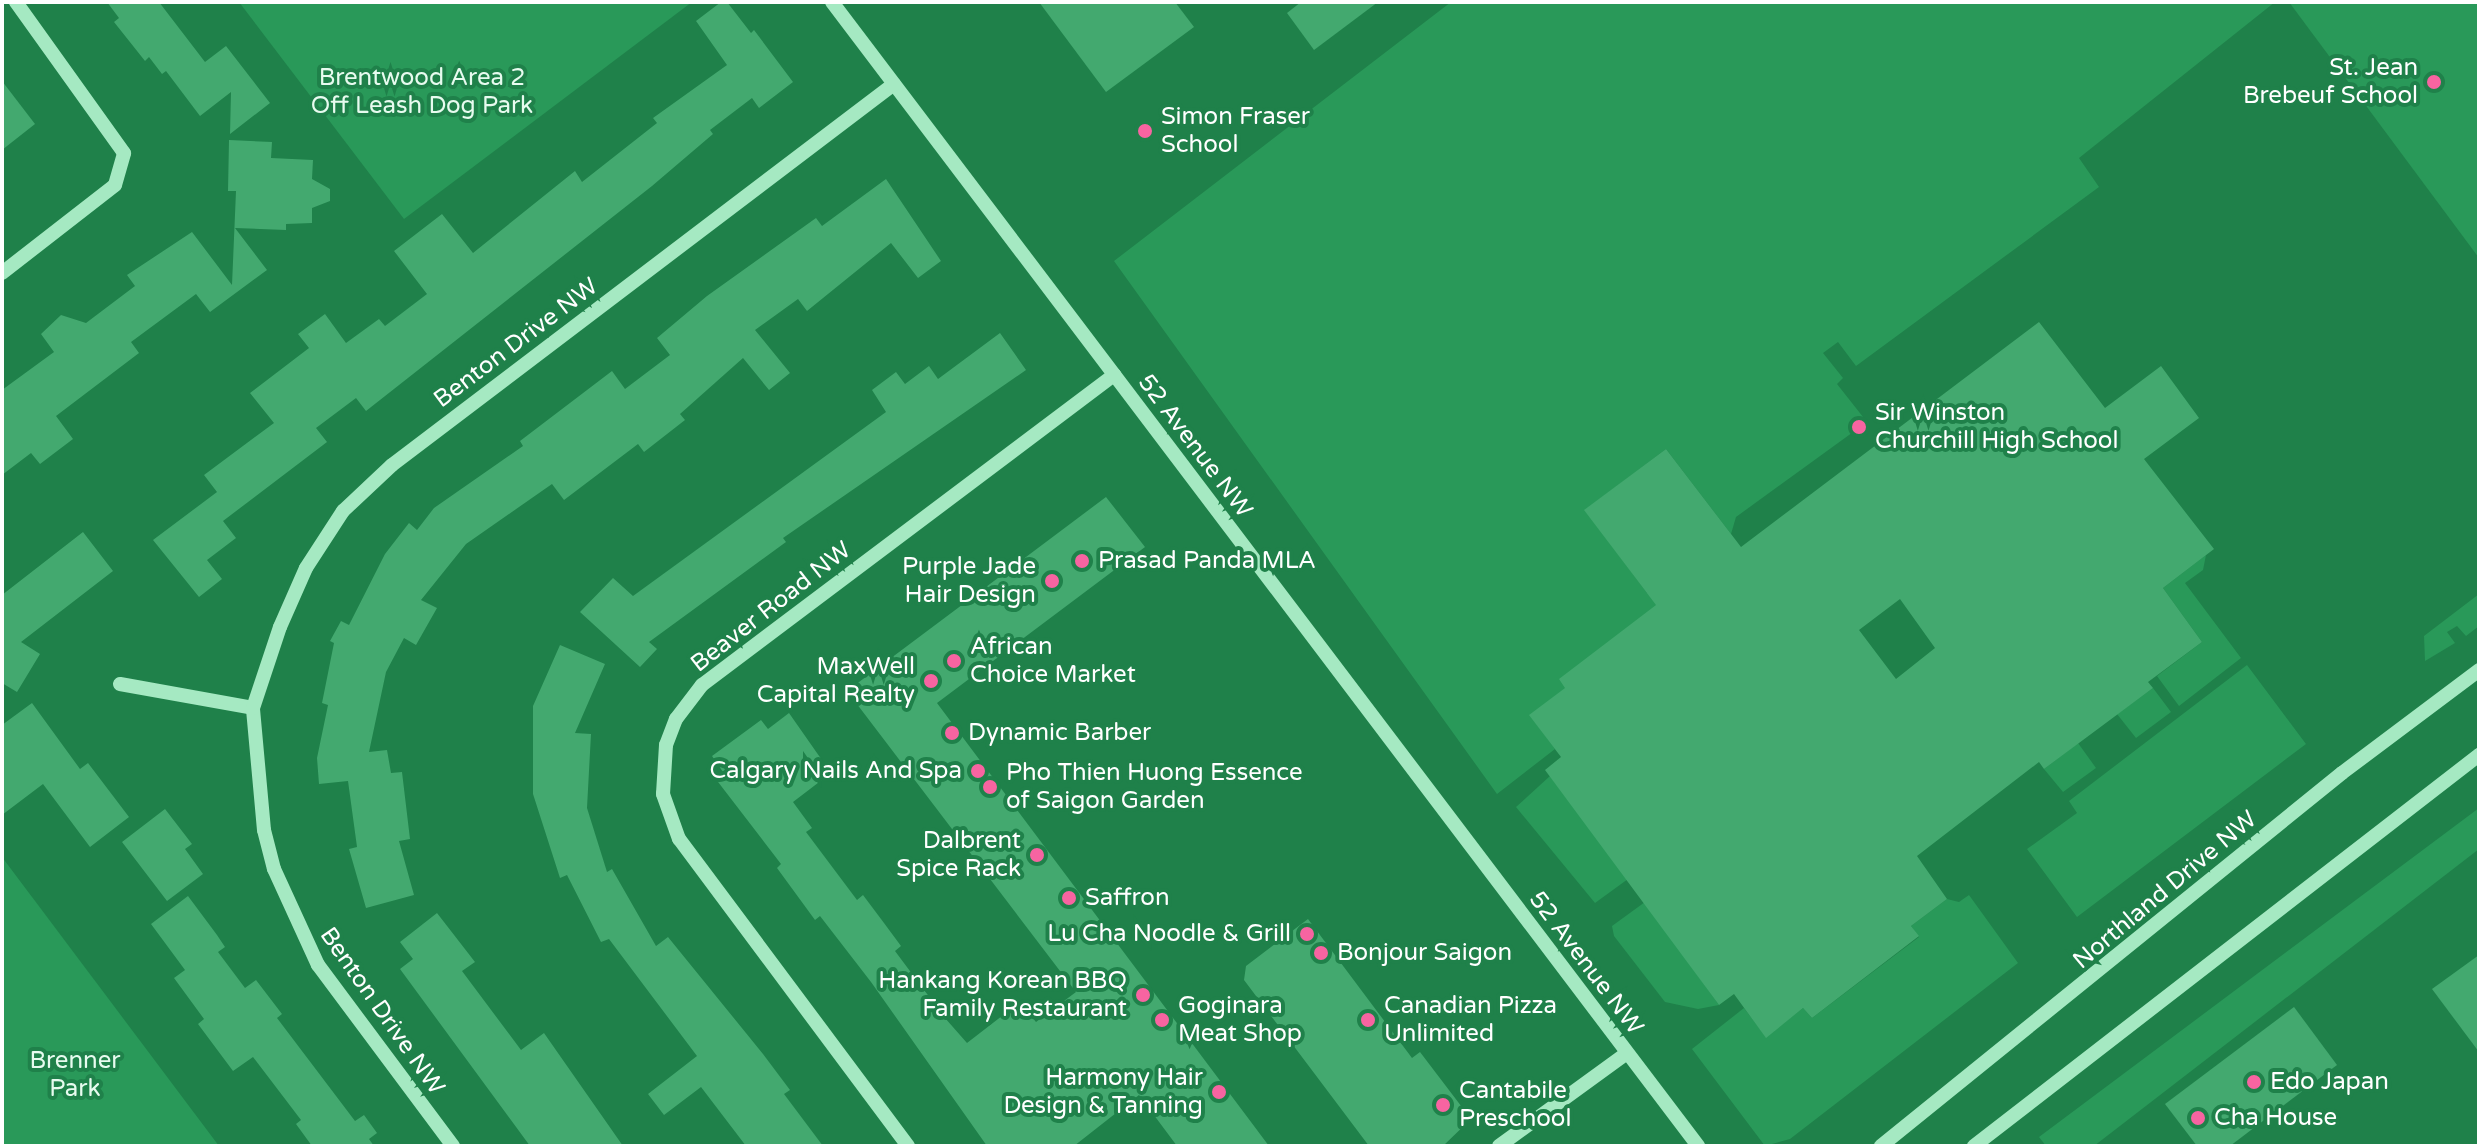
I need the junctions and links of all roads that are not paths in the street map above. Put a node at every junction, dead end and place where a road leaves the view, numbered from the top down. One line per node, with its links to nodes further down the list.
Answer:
1 (16, 2): 4 (street)
2 (832, 2): 3 (street, 52 Avenue NW)
3 (894, 84): 5 (street, 52 Avenue NW); 8 (street, Benton Drive NW)
4 (2, 273)
5 (1114, 375): 10 (street, 52 Avenue NW); 12 (street, Beaver Road NW)
6 (2479, 670): 15 (street, Northland Drive NW)
7 (120, 684): 8 (street)
8 (253, 708): 11 (street, Benton Drive NW)
9 (2479, 755): 16 (street)
10 (1627, 1053): 13 (street); 14 (street, 52 Avenue NW)
11 (453, 1146)
12 (908, 1146)
13 (1499, 1146)
14 (1698, 1146)
15 (1881, 1146)
16 (1974, 1146)

